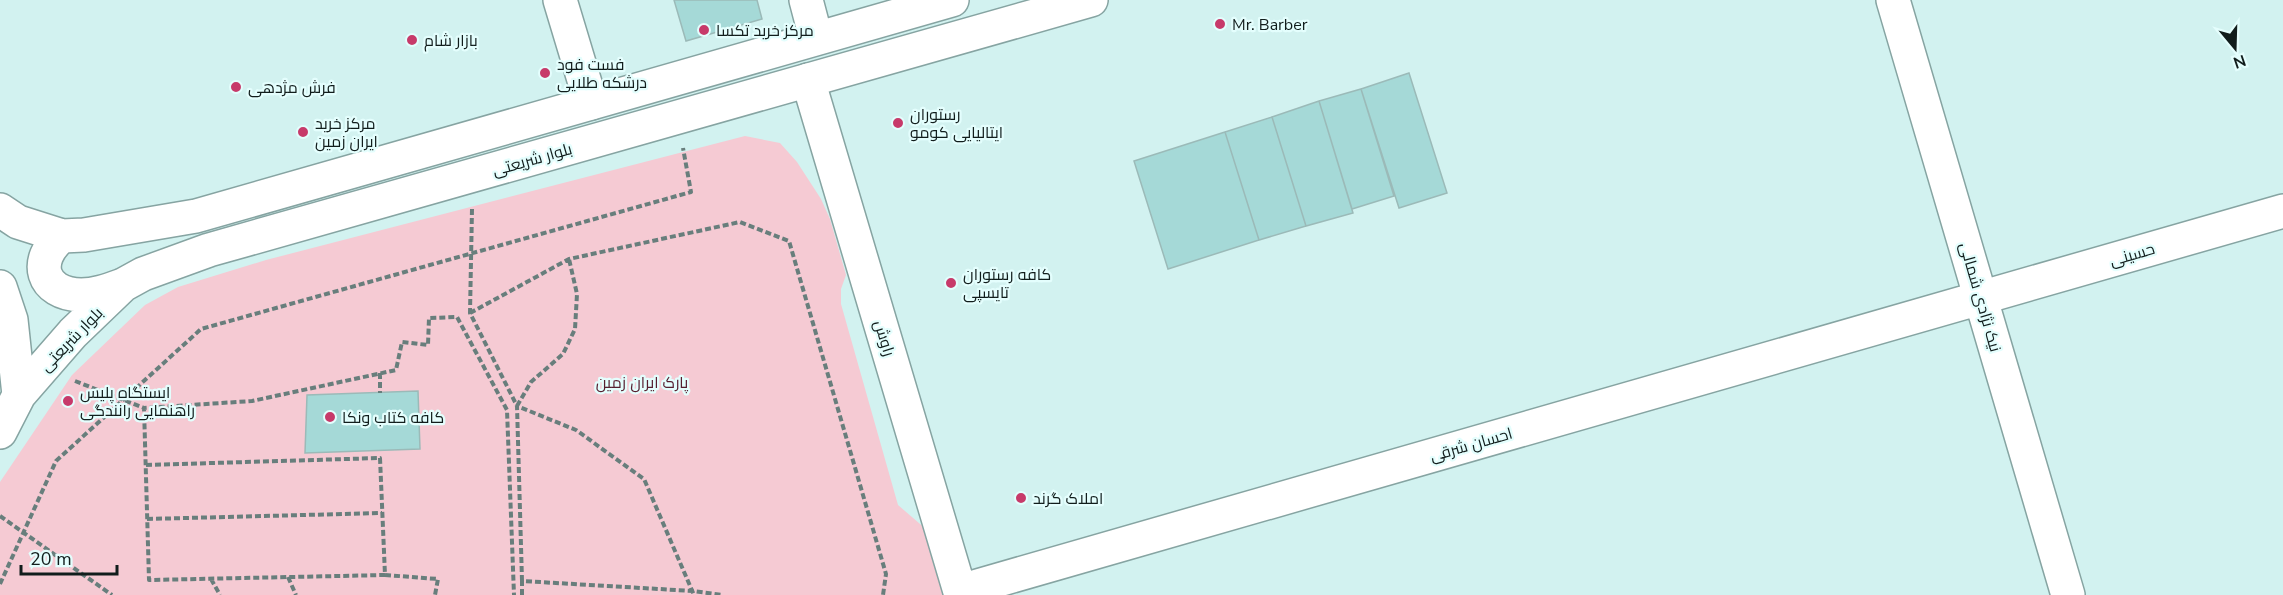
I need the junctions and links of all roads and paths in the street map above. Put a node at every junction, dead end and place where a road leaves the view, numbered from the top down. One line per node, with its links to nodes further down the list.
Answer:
1 (560, 0): 8 (street)
2 (806, 0): 6 (street)
3 (952, 0): 6 (street)
4 (1091, 0): 7 (street, بلوار شریعتی)
5 (1893, 0): 18 (street, نیک نژادی شمالی)
6 (816, 39): 8 (street)
7 (808, 80): 9 (street, بلوار شریعتی); 39 (street, راوش)
8 (591, 103): 13 (street)
9 (678, 117): 10 (street, بلوار شریعتی); 14 (path)
10 (473, 175): 14 (path); 16 (street, بلوار شریعتی)
11 (0, 210): 13 (street)
12 (2283, 211): 18 (street, حسینی)
13 (62, 236): 16 (street)
14 (471, 254): 19 (path); 24 (path)
15 (569, 259): 19 (path); 25 (path); 47 (path)
16 (123, 285): 20 (street, بلوار شریعتی)
17 (0, 287): 23 (street)
18 (1982, 298): 39 (street, احسان شرقی); 48 (street, نیک نژادی شمالی)
19 (470, 313): 25 (path)
20 (43, 368): 23 (street, بلوار شریعتی); 24 (path)
21 (380, 374): 22 (path); 26 (path); 44 (path)
22 (380, 393)
23 (19, 395): 27 (street, بلوار شریعتی)
24 (122, 400): 26 (path); 32 (path)
25 (518, 406): 36 (path); 38 (path)
26 (144, 408): 28 (path)
27 (0, 432)
28 (146, 465): 29 (path); 31 (path)
29 (382, 513): 31 (path); 33 (path)
30 (0, 516): 32 (path)
31 (147, 519): 35 (path)
32 (24, 531): 37 (path); 40 (path)
33 (385, 575): 34 (path); 43 (path)
34 (288, 577): 35 (path); 42 (path)
35 (211, 579): 41 (path)
36 (522, 581): 38 (path); 45 (path)
37 (0, 584)
38 (694, 593): 46 (path)
39 (960, 593)
40 (112, 595)
41 (220, 595)
42 (296, 595)
43 (435, 595)
44 (514, 595)
45 (522, 595)
46 (722, 595)
47 (883, 595)
48 (2068, 595)

